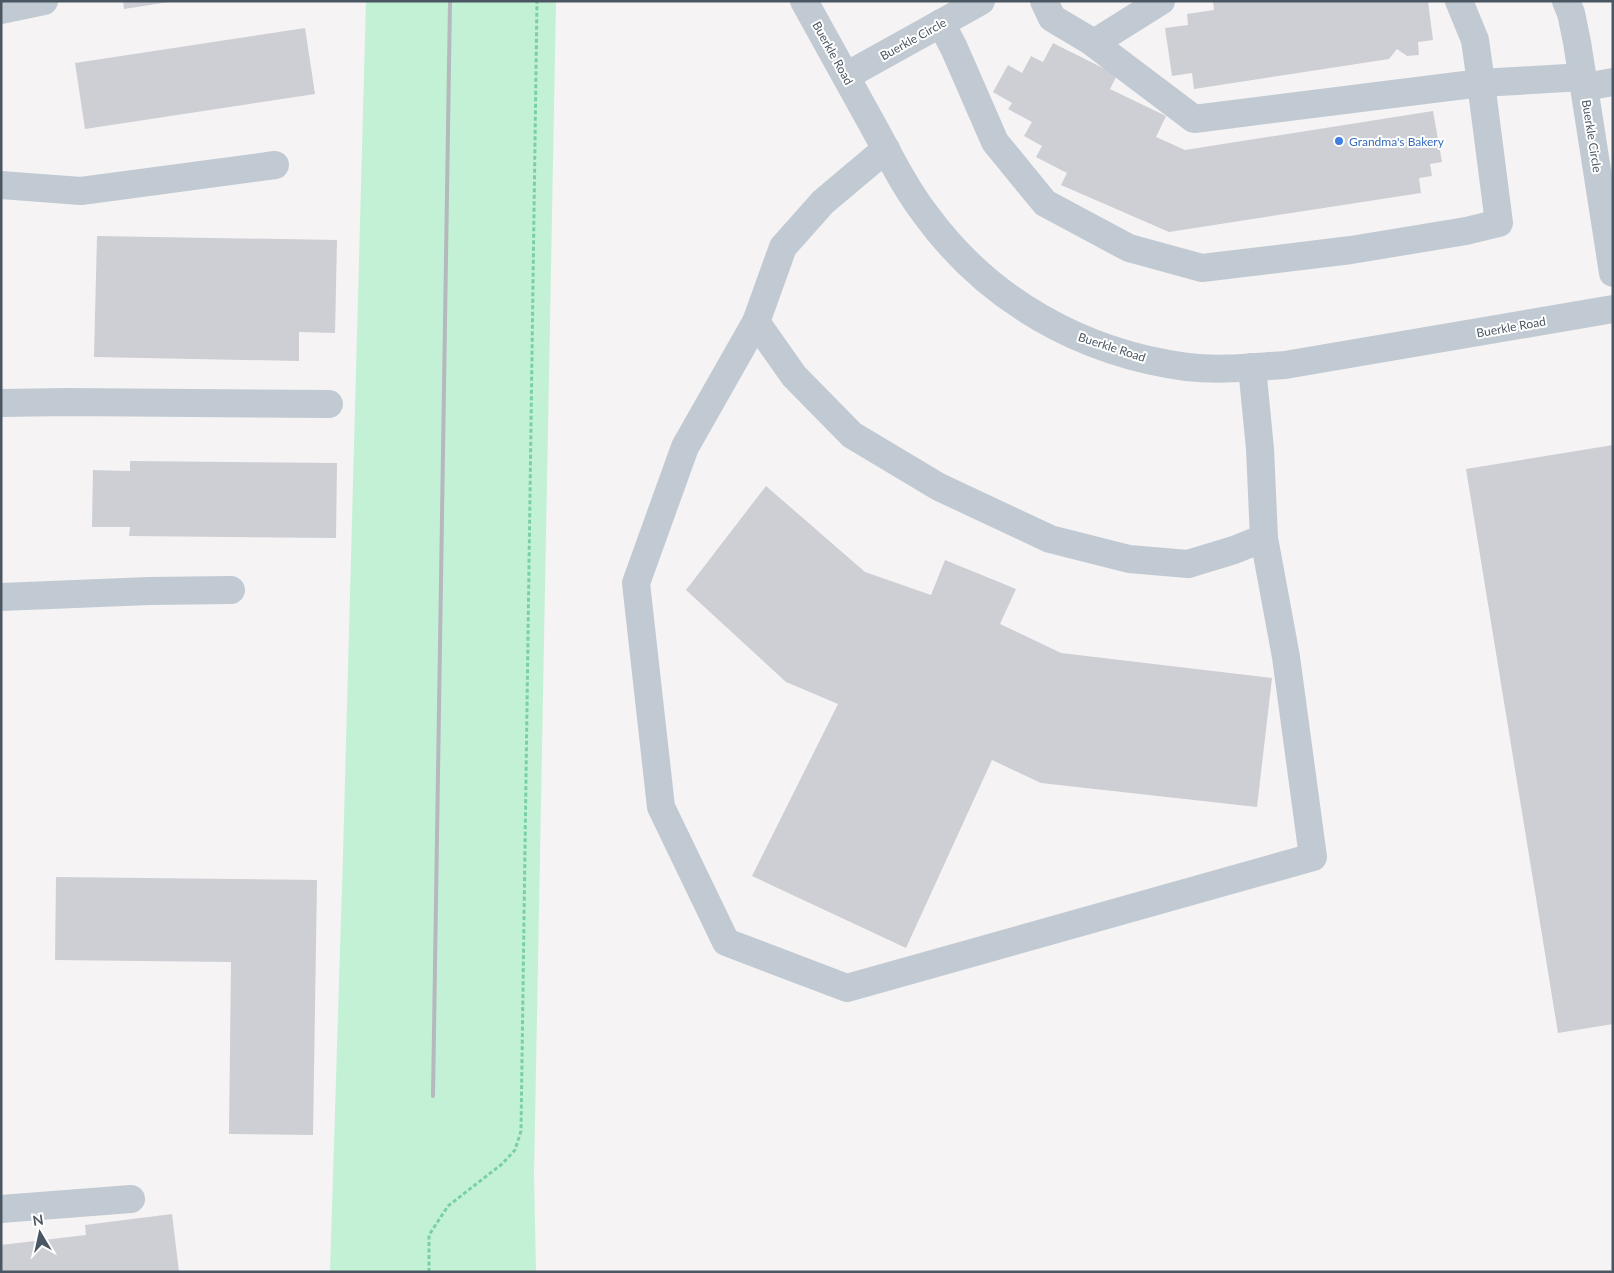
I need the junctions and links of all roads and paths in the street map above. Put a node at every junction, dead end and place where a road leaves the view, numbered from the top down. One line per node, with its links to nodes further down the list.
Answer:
1 (44, 1): 9 (street)
2 (537, 1): 31 (path)
3 (804, 1): 12 (street, Buerkle Road)
4 (981, 1): 10 (street, Buerkle Circle)
5 (1044, 1): 11 (street)
6 (1161, 1): 11 (street)
7 (1459, 1): 15 (street)
8 (1566, 1): 13 (street, Buerkle Circle)
9 (1, 10)
10 (941, 24): 12 (street, Buerkle Circle); 15 (street)
11 (1092, 42): 15 (street)
12 (846, 76): 16 (street, Buerkle Road)
13 (1584, 82): 14 (street); 15 (street); 19 (street, Buerkle Circle)
14 (1613, 82)
15 (1481, 83)
16 (886, 149): 22 (street); 23 (street, Buerkle Road)
17 (275, 165): 18 (street)
18 (1, 185)
19 (1607, 193): 20 (street, Buerkle Circle)
20 (1613, 273)
21 (1613, 309): 23 (street, Buerkle Road)
22 (756, 322): 26 (street); 26 (street)
23 (1252, 367): 26 (street)
24 (1, 403): 25 (street)
25 (330, 404)
26 (1264, 538)
27 (231, 590): 28 (street)
28 (1, 597)
29 (131, 1199): 30 (street)
30 (1, 1209)
31 (430, 1272)

